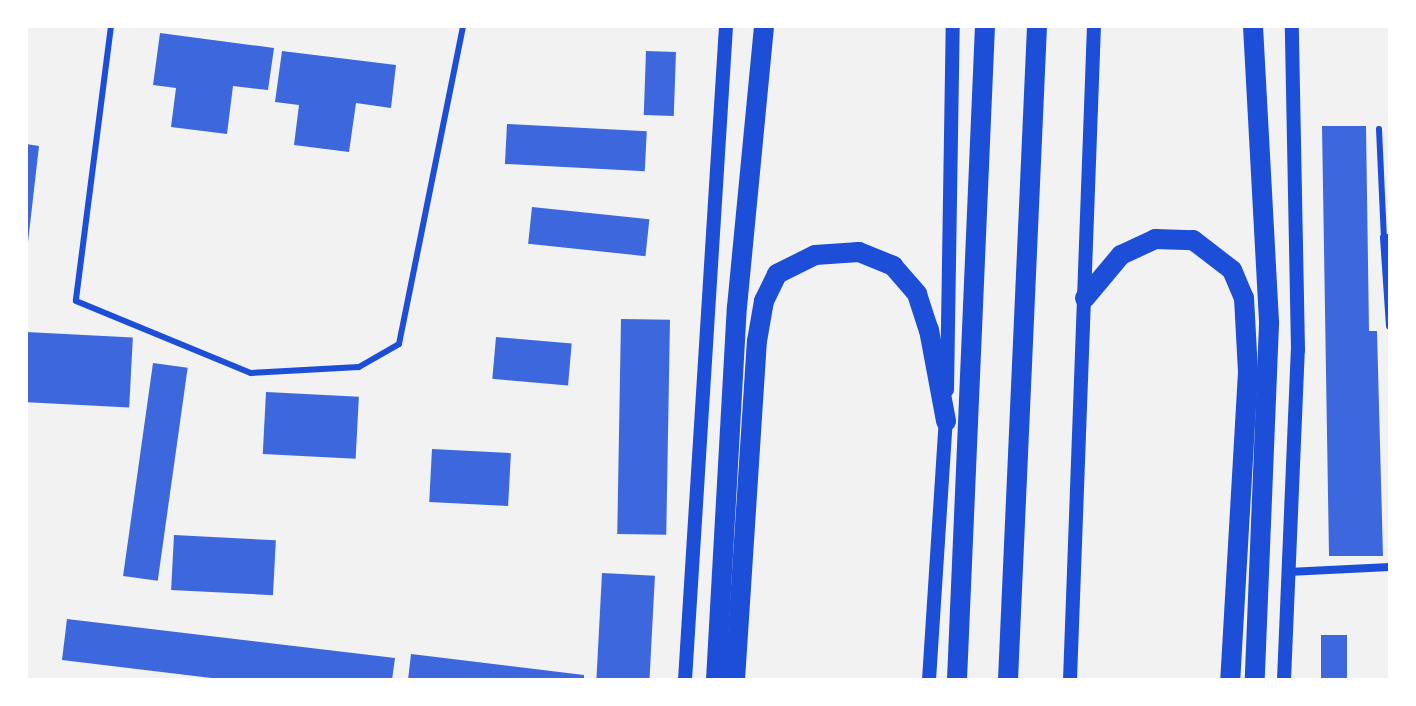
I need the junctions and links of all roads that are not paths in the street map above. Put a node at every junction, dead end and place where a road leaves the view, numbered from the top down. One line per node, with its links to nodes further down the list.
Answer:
1 (111, 26): 2 (lane)
2 (463, 26)
3 (726, 26): 18 (street)
4 (764, 26): 19 (highway)
5 (953, 26): 15 (street)
6 (985, 26): 22 (highway)
7 (1037, 26): 23 (highway)
8 (1094, 26): 13 (street)
9 (1253, 26): 26 (highway)
10 (1292, 26): 17 (street)
11 (1379, 129): 12 (lane)
12 (1387, 238): 14 (street)
13 (1085, 298): 24 (street); 25 (highway)
14 (1390, 326)
15 (946, 421): 20 (highway); 21 (street)
16 (1390, 567): 17 (street)
17 (1288, 572): 27 (street)
18 (685, 680)
19 (716, 680)
20 (735, 680)
21 (929, 680)
22 (957, 680)
23 (1008, 680)
24 (1070, 680)
25 (1230, 680)
26 (1255, 680)
27 (1284, 680)

